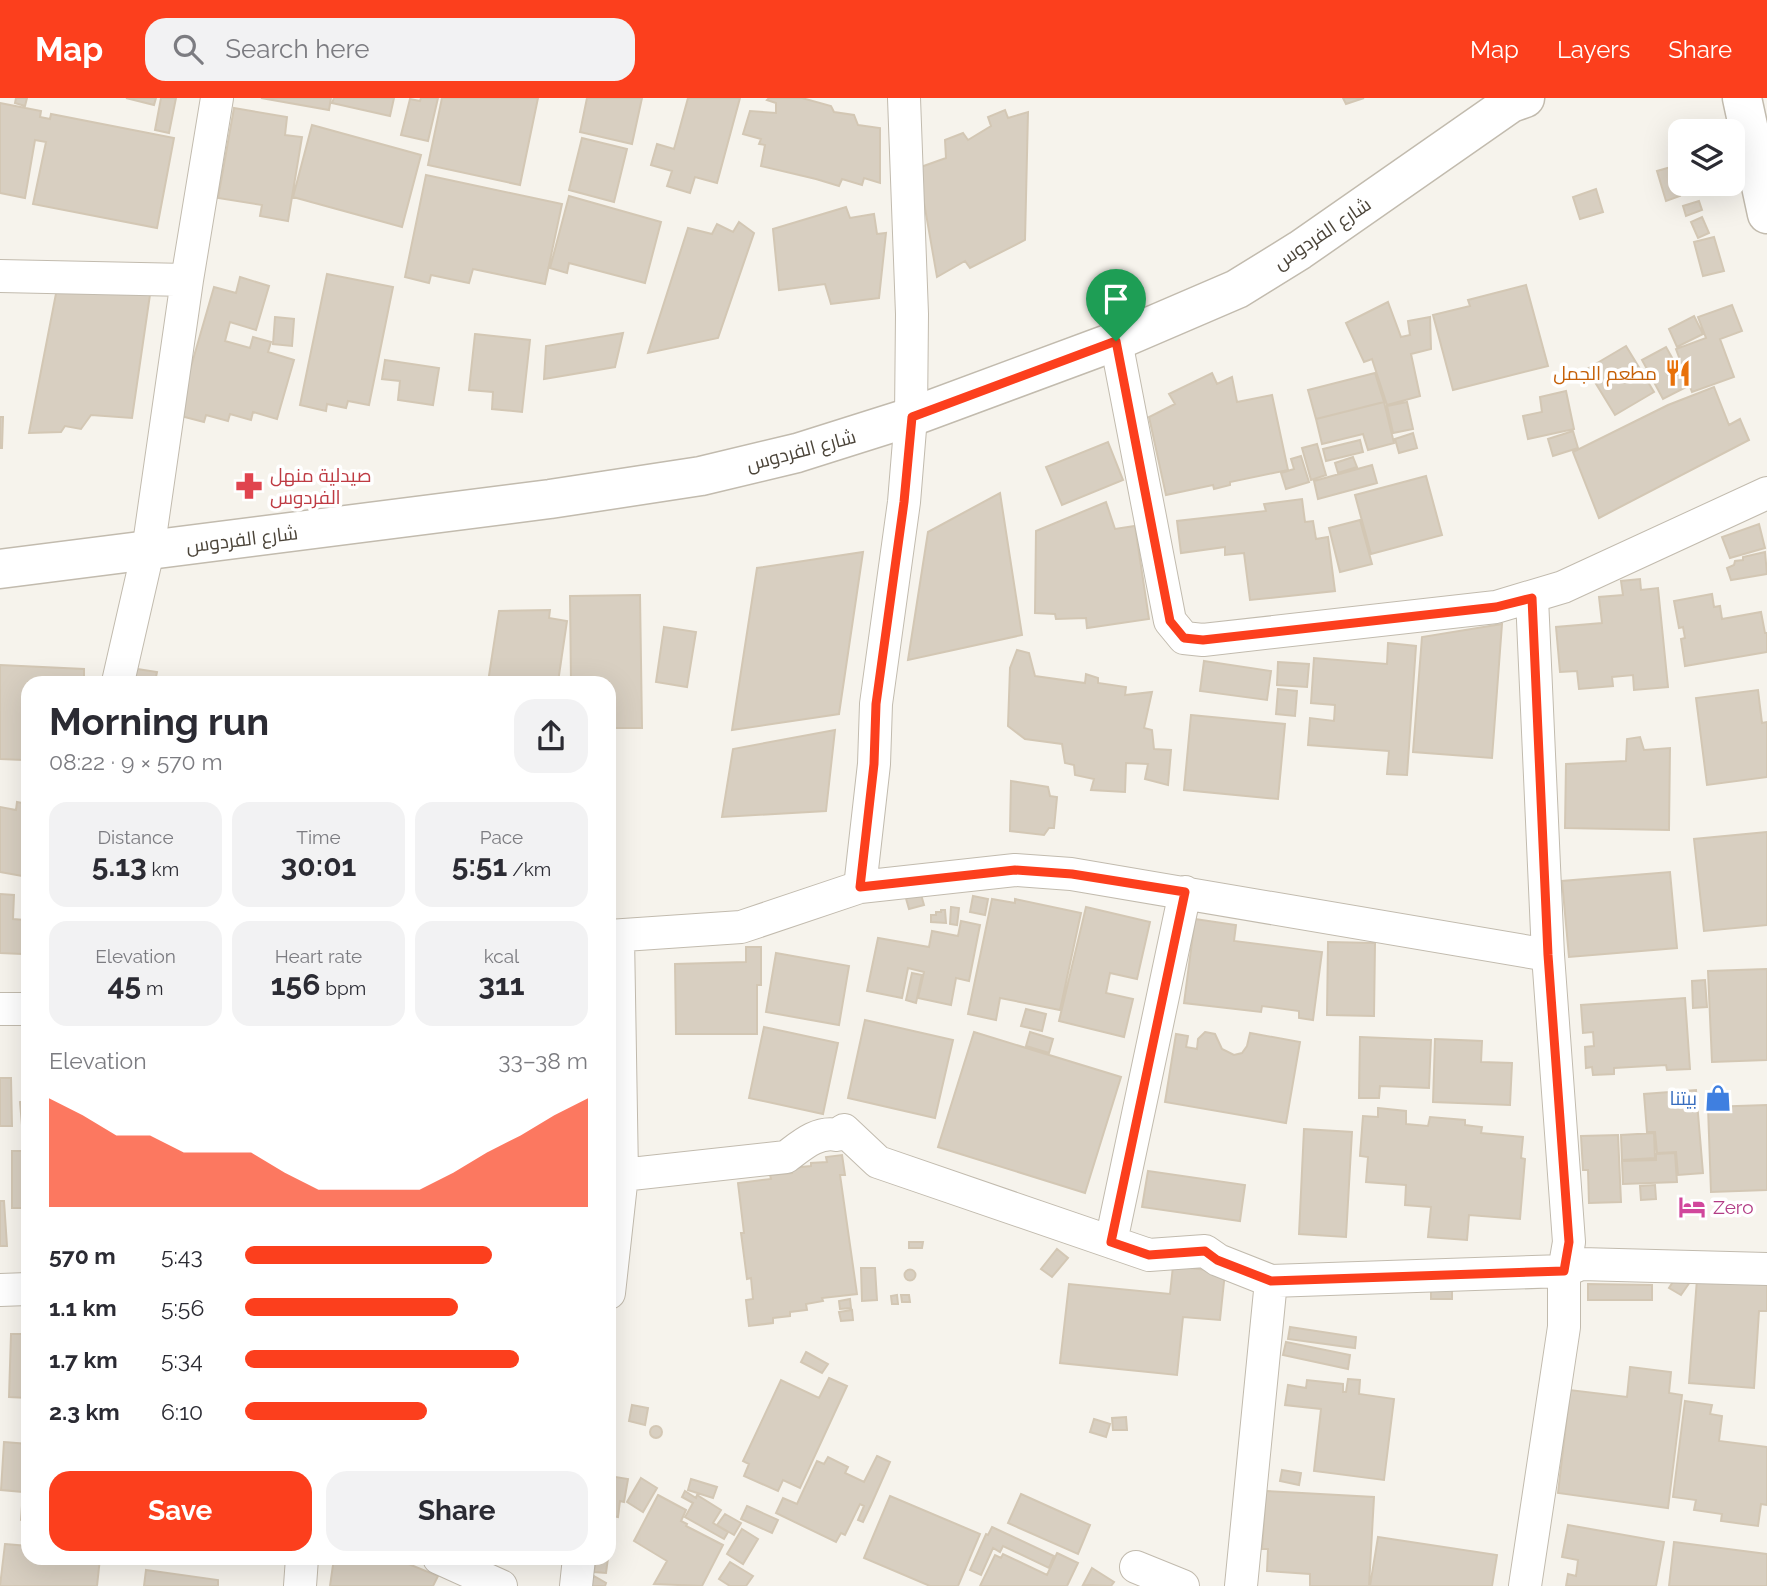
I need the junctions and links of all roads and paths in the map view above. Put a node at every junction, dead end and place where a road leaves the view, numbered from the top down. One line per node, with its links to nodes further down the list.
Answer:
1 (217, 98): 7 (street)
2 (904, 98): 9 (street)
3 (1742, 98): 5 (street)
4 (1515, 100): 8 (street, شارع الفردوس)
5 (1767, 214)
6 (0, 276): 7 (street)
7 (187, 279): 11 (street)
8 (1116, 341): 9 (street, شارع الفردوس); 13 (street)
9 (912, 417): 11 (street, شارع الفردوس); 15 (street)
10 (1767, 492): 13 (street)
11 (148, 551): 12 (street, شارع الفردوس); 14 (street)
12 (0, 569)
13 (1532, 598): 18 (street)
14 (119, 676)
15 (860, 887): 16 (street); 17 (street)
16 (1185, 892): 18 (street); 24 (street)
17 (616, 936)
18 (1548, 955): 26 (street)
19 (21, 1009): 20 (street)
20 (0, 1010)
21 (616, 1016): 22 (street)
22 (622, 1175): 23 (street); 24 (street)
23 (616, 1229)
24 (1111, 1242): 27 (street)
25 (1767, 1269): 26 (street)
26 (1564, 1271): 27 (street); 39 (street)
27 (1271, 1281): 38 (street)
28 (21, 1289): 29 (street)
29 (0, 1290)
30 (302, 1565): 34 (street)
31 (454, 1565): 35 (street)
32 (578, 1565): 36 (street)
33 (1136, 1567): 37 (street)
34 (300, 1586)
35 (501, 1586)
36 (576, 1586)
37 (1183, 1586)
38 (1241, 1586)
39 (1525, 1586)

